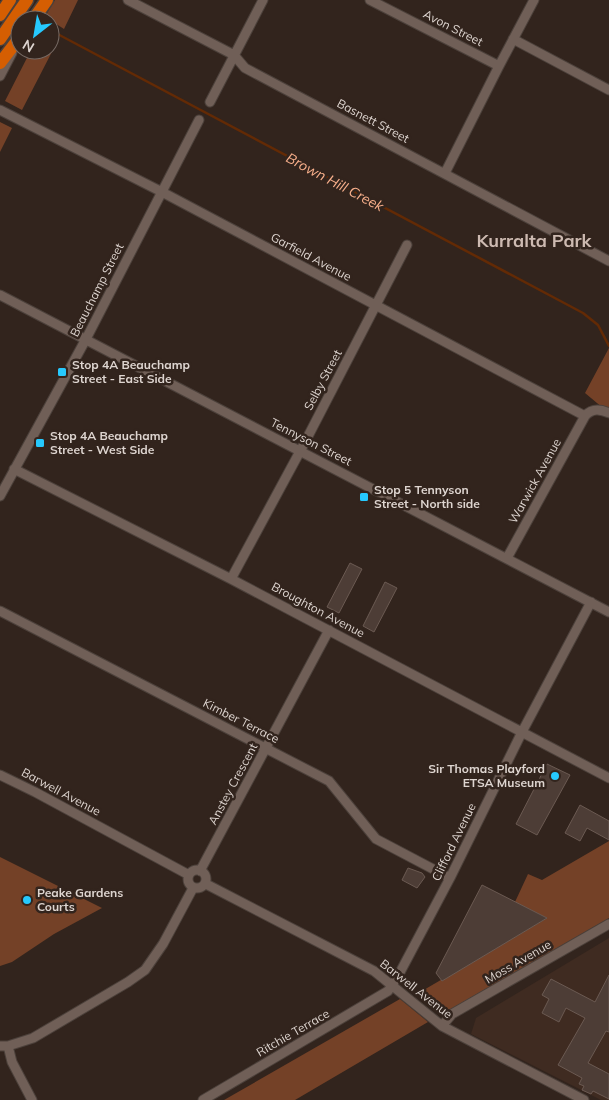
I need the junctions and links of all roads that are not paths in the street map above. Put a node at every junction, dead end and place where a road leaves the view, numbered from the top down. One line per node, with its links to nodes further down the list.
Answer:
1 (10, 0): 7 (highway)
2 (128, 0): 11 (street, Basnett Street)
3 (263, 0): 11 (street)
4 (370, 0): 14 (street, Avon Street)
5 (534, 0): 9 (street)
6 (25, 2): 8 (highway)
7 (0, 15)
8 (3, 34)
9 (513, 39): 14 (street); 16 (street)
10 (10, 50): 13 (highway)
11 (234, 55): 17 (street); 20 (street, Basnett Street)
12 (10, 56): 15 (street)
13 (0, 63)
14 (499, 66): 20 (street)
15 (0, 76)
16 (609, 90)
17 (210, 102)
18 (0, 110): 21 (street, Garfield Avenue)
19 (199, 120): 21 (street, Beauchamp Street)
20 (445, 174): 23 (street, Basnett Street)
21 (162, 192): 25 (street, Garfield Avenue); 26 (street, Beauchamp Street)
22 (407, 245): 25 (street, Selby Street)
23 (609, 261)
24 (0, 295): 26 (street, Tennyson Street)
25 (376, 305): 28 (street, Garfield Avenue); 29 (street, Selby Street)
26 (86, 339): 29 (street, Tennyson Street); 30 (street, Beauchamp Street)
27 (609, 413): 28 (street)
28 (585, 416): 32 (street, Warwick Avenue)
29 (300, 450): 32 (street, Tennyson Street); 33 (street, Selby Street)
30 (14, 469): 31 (street, Beauchamp Street); 33 (street, Broughton Avenue)
31 (0, 496)
32 (507, 558): 34 (street, Tennyson Street)
33 (231, 579): 37 (street, Broughton Avenue)
34 (591, 602): 36 (street, Tennyson Street); 38 (street, Clifford Avenue)
35 (0, 611): 39 (street, Kimber Terrace)
36 (609, 612)
37 (329, 630): 38 (street, Broughton Avenue); 39 (street, Anstey Crescent)
38 (522, 732): 41 (street, Broughton Avenue); 44 (street, Clifford Avenue)
39 (266, 748): 42 (street, Anstey Crescent); 44 (street, Kimber Terrace)
40 (0, 775): 43 (street, Barwell Avenue)
41 (609, 778)
42 (200, 871): 43 (street); 45 (street)
43 (189, 875): 46 (street)
44 (450, 878): 48 (street, Clifford Avenue)
45 (206, 884): 46 (street); 48 (street, Barwell Avenue)
46 (193, 888): 50 (street)
47 (609, 924): 49 (street, Moss Avenue)
48 (393, 984): 49 (street, Barwell Avenue); 52 (street, Ritchie Terrace)
49 (442, 1026): 53 (street, Barwell Avenue)
50 (4, 1046): 51 (street)
51 (32, 1100)
52 (203, 1100)
53 (584, 1100)

